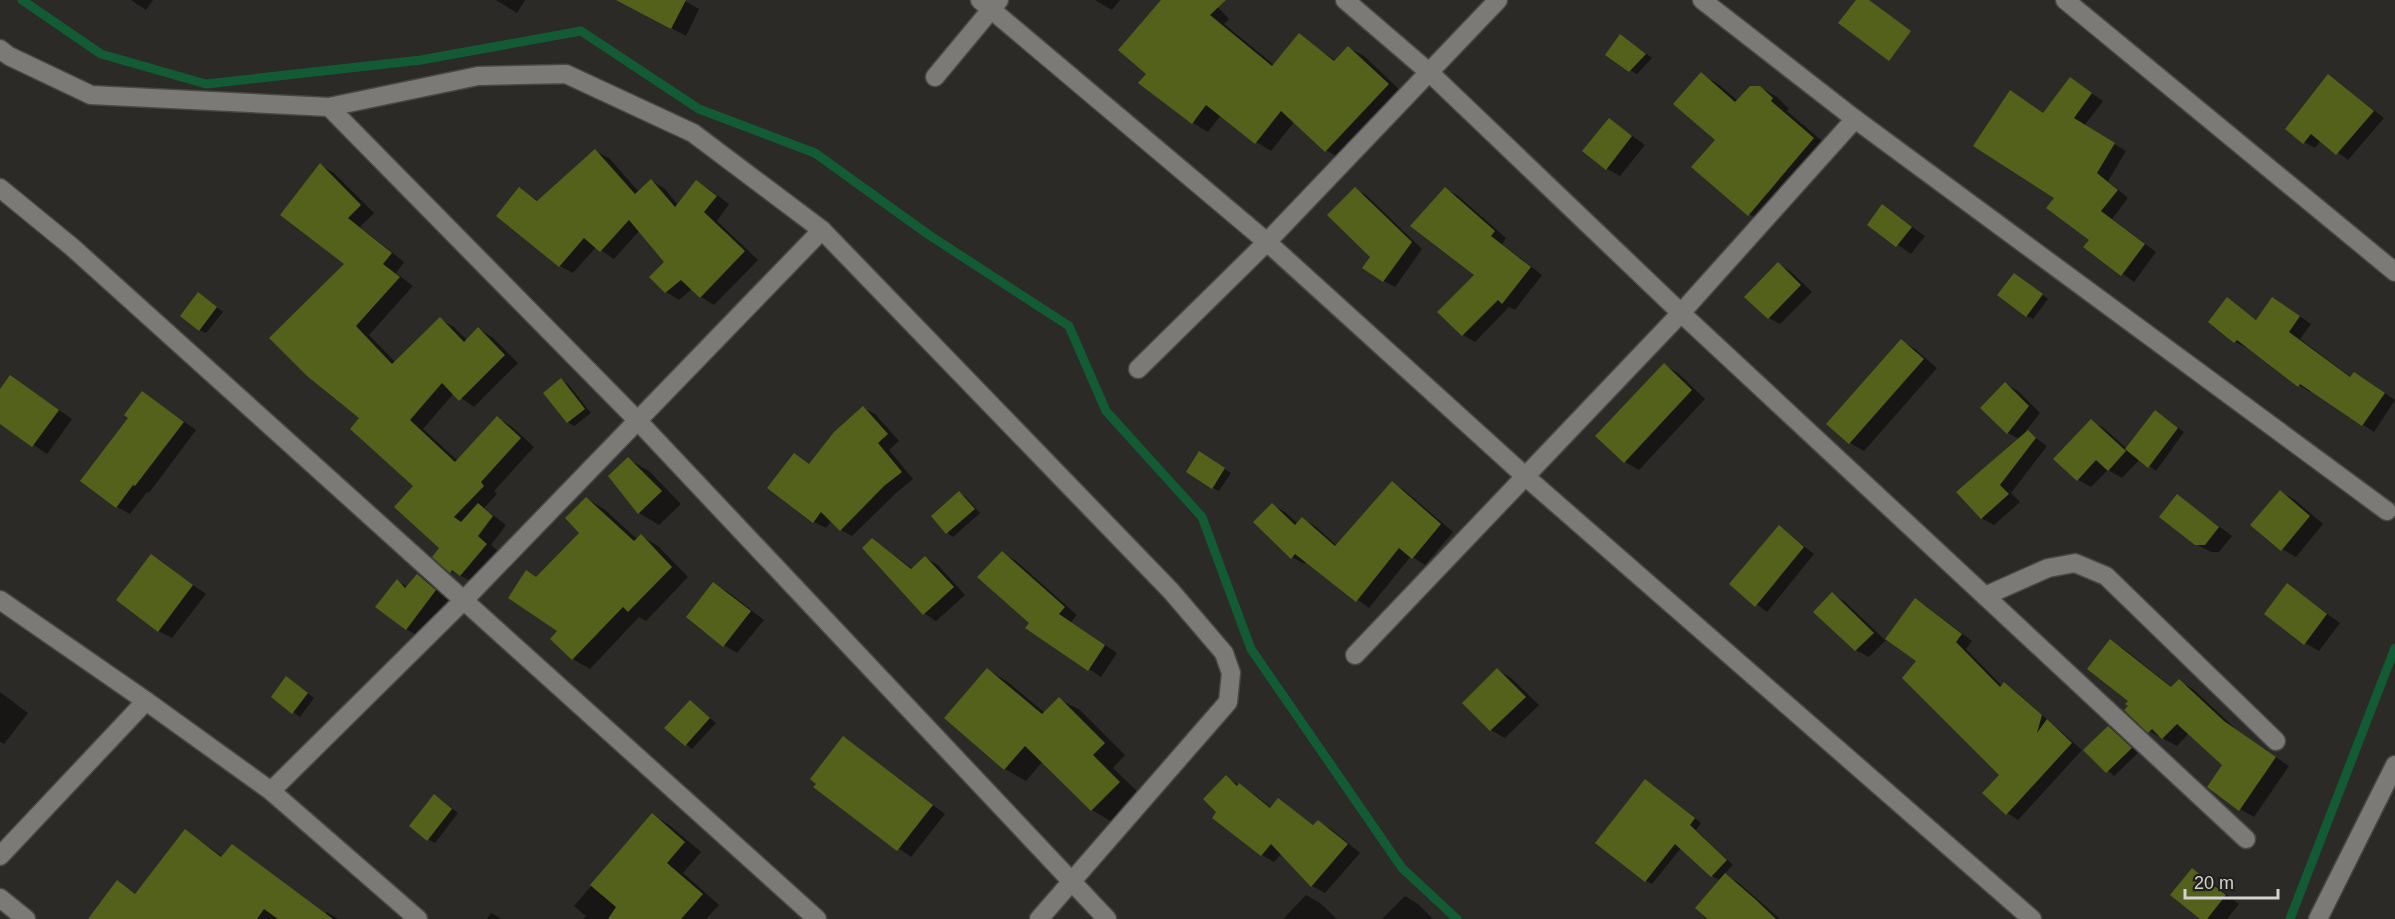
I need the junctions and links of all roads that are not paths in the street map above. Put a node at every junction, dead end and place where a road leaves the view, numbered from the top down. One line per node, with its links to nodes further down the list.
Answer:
1 (1345, 0): 7 (street)
2 (1498, 0): 7 (street)
3 (1702, 0): 10 (street)
4 (2066, 0): 14 (street)
5 (990, 3): 8 (street); 13 (street)
6 (0, 49): 9 (street)
7 (1430, 72): 13 (street); 15 (street)
8 (935, 77)
9 (329, 107): 12 (street); 17 (street)
10 (1855, 119): 15 (street); 19 (street)
11 (0, 188): 22 (street)
12 (822, 230): 17 (street); 30 (street)
13 (1267, 242): 16 (street); 18 (street)
14 (2395, 272)
15 (1681, 313): 18 (street); 20 (street)
16 (1138, 369)
17 (638, 421): 22 (street); 30 (street)
18 (1526, 477): 23 (street); 37 (street)
19 (2387, 511)
20 (1985, 596): 25 (street); 28 (street)
21 (0, 600): 24 (street)
22 (463, 601): 27 (street); 34 (street)
23 (1355, 655)
24 (146, 701): 27 (street); 29 (street)
25 (2277, 741)
26 (2395, 765): 38 (street)
27 (271, 791): 33 (street)
28 (2246, 838)
29 (0, 856)
30 (1073, 881): 35 (street); 36 (street)
31 (0, 898): 32 (street)
32 (26, 919)
33 (418, 919)
34 (817, 919)
35 (1039, 919)
36 (1107, 919)
37 (2032, 919)
38 (2318, 919)

